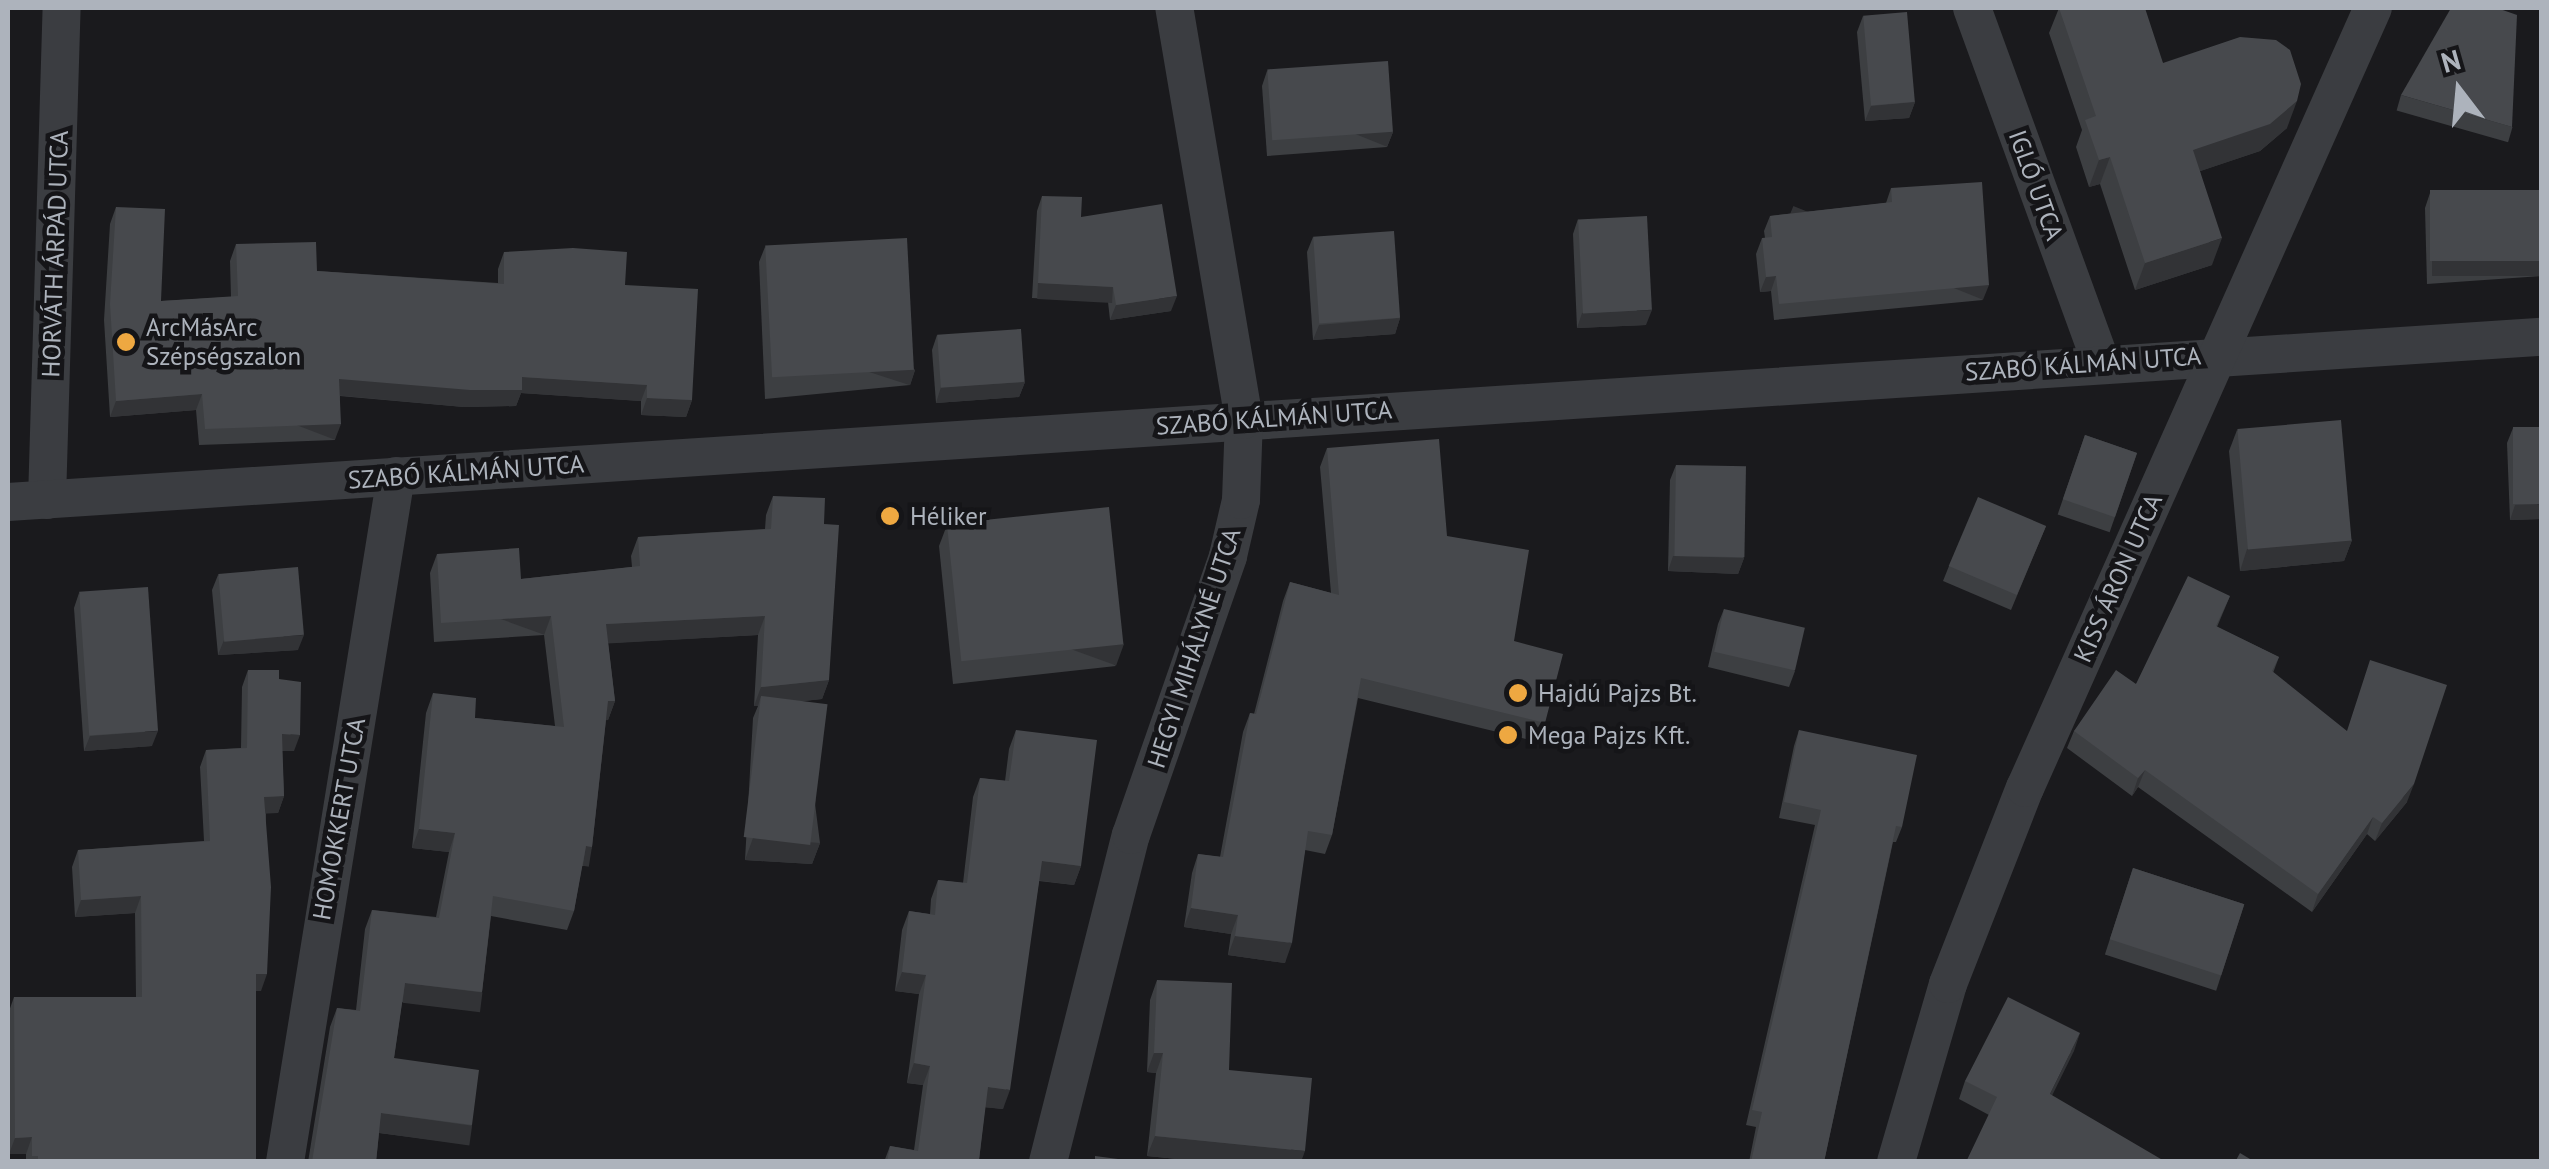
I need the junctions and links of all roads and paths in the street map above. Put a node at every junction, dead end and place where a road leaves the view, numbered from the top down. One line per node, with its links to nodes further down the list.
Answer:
1 (62, 8): 10 (street, HORVÁTH ÁRPÁD UTCA)
2 (1174, 8): 8 (street, HEGYI MIHÁLYNÉ UTCA)
3 (1972, 8): 7 (street, IGLÓ UTCA)
4 (2373, 8): 6 (street, KISS ÁRON UTCA)
5 (2542, 337): 6 (street, SZABÓ KÁLMÁN UTCA)
6 (2217, 355): 7 (street, SZABÓ KÁLMÁN UTCA); 14 (street, KISS ÁRON UTCA)
7 (2101, 363): 8 (street, SZABÓ KÁLMÁN UTCA)
8 (1244, 420): 9 (street, SZABÓ KÁLMÁN UTCA); 13 (street, HEGYI MIHÁLYNÉ UTCA)
9 (396, 476): 10 (street, SZABÓ KÁLMÁN UTCA); 12 (street, HOMOKKERT UTCA)
10 (46, 500): 11 (street, SZABÓ KÁLMÁN UTCA)
11 (8, 502)
12 (284, 1162)
13 (1048, 1162)
14 (1896, 1162)

